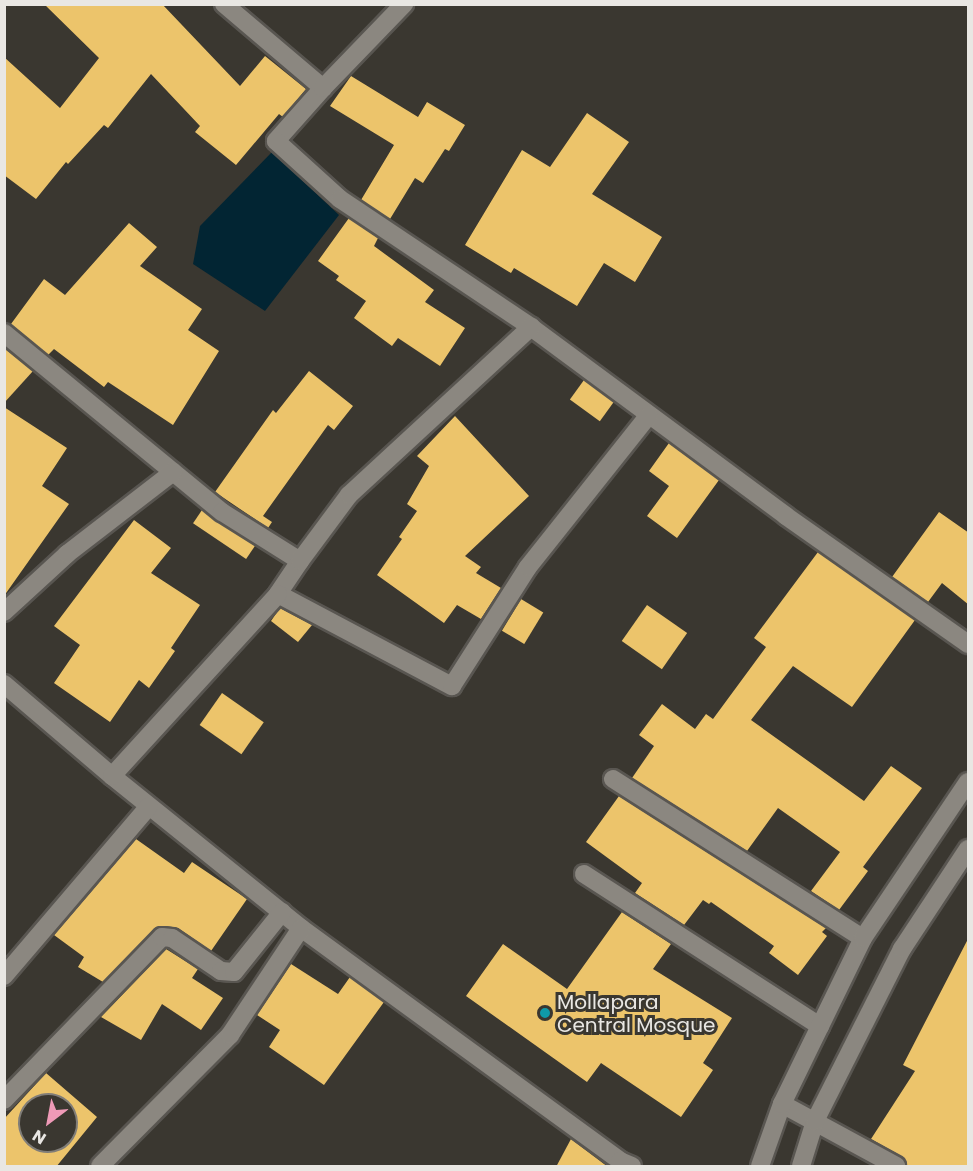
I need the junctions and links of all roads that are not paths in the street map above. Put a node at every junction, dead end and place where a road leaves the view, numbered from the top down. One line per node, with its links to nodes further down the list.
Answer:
1 (224, 4): 3 (street)
2 (404, 4): 3 (street)
3 (323, 88): 4 (street)
4 (531, 327): 6 (street); 8 (street)
5 (4, 333): 7 (street)
6 (649, 415): 9 (street); 11 (street)
7 (173, 472): 8 (street); 10 (street)
8 (300, 561): 9 (street)
9 (278, 594): 13 (street)
10 (4, 612)
11 (969, 644)
12 (4, 684): 13 (street)
13 (112, 776): 16 (street)
14 (613, 779): 21 (street)
15 (969, 782): 21 (street)
16 (149, 806): 19 (street); 22 (street)
17 (969, 849): 26 (street)
18 (584, 874): 23 (street)
19 (282, 912): 20 (street); 24 (street)
20 (301, 928): 27 (street); 28 (street)
21 (863, 938): 23 (street)
22 (4, 976)
23 (820, 1026): 25 (street)
24 (4, 1100)
25 (782, 1104): 26 (street); 29 (street)
26 (815, 1120): 30 (street); 31 (street)
27 (100, 1167)
28 (632, 1167)
29 (760, 1167)
30 (801, 1167)
31 (896, 1167)

